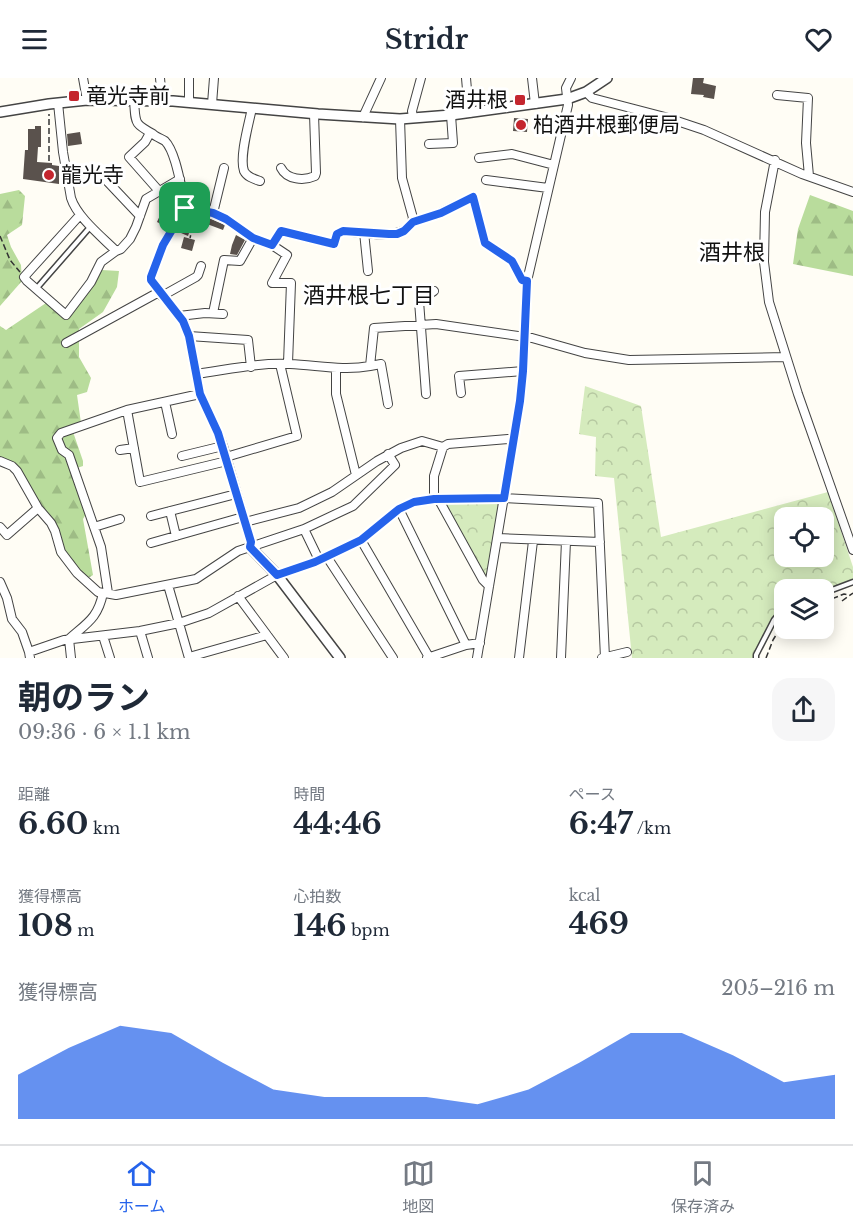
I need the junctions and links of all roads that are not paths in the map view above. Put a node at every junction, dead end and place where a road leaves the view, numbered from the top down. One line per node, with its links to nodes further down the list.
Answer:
1 (84, 78): 14 (street)
2 (160, 78): 16 (street)
3 (189, 78): 17 (street)
4 (214, 78): 19 (street)
5 (381, 78): 26 (street)
6 (421, 78): 27 (street)
7 (466, 78): 23 (street)
8 (532, 78): 20 (street)
9 (572, 78): 13 (street)
10 (607, 78): 11 (street)
11 (586, 92): 13 (street); 32 (street)
12 (777, 95): 36 (street)
13 (567, 99): 20 (street); 33 (street)
14 (87, 100): 15 (street); 18 (street)
15 (134, 101): 16 (street); 29 (street)
16 (162, 101): 17 (street)
17 (189, 102): 19 (street)
18 (54, 104): 22 (street); 46 (street)
19 (212, 104): 21 (street)
20 (535, 104): 23 (street)
21 (252, 108): 24 (street); 40 (street)
22 (0, 112)
23 (469, 113): 25 (street)
24 (314, 114): 26 (street); 35 (street)
25 (451, 115): 27 (street); 30 (street)
26 (363, 117): 28 (street)
27 (413, 118): 28 (street)
28 (399, 119): 48 (street)
29 (150, 133): 37 (street); 42 (street)
30 (429, 144)
31 (479, 158): 33 (street)
32 (774, 160): 36 (street); 67 (street)
33 (554, 165): 41 (street)
34 (224, 168): 45 (street)
35 (281, 168)
36 (808, 176): 43 (street)
37 (180, 179): 42 (street); 44 (street)
38 (106, 180): 47 (street)
39 (486, 180): 41 (street)
40 (260, 181)
41 (548, 188): 56 (street)
42 (159, 191): 47 (street)
43 (853, 192)
44 (185, 208): 45 (street); 59 (street)
45 (213, 213): 51 (street)
46 (80, 215): 49 (street); 57 (street)
47 (140, 216): 53 (street)
48 (413, 222): 50 (street); 56 (street)
49 (91, 226): 53 (street); 57 (lane)
50 (364, 232): 52 (street); 55 (street)
51 (253, 238): 52 (street); 60 (street)
52 (272, 245): 68 (street)
53 (116, 251): 57 (street)
54 (201, 266): 59 (street)
55 (368, 271)
56 (527, 281): 65 (street)
57 (36, 289)
58 (434, 291): 63 (street)
59 (161, 294): 62 (street); 66 (street)
60 (213, 313): 61 (street); 62 (street)
61 (223, 314)
62 (179, 316): 64 (street)
63 (420, 325): 65 (street); 69 (street); 76 (street)
64 (189, 336): 70 (street); 73 (street)
65 (525, 337): 67 (street); 72 (street)
66 (66, 343)
67 (786, 357): 111 (street)
68 (284, 364): 70 (street); 71 (street); 88 (street)
69 (370, 366): 71 (street); 78 (street)
70 (251, 367): 73 (street)
71 (336, 368): 90 (street)
72 (523, 371): 74 (street); 81 (street)
73 (196, 374): 75 (street)
74 (461, 393)
75 (200, 394): 77 (street); 82 (street)
76 (426, 394)
77 (165, 402): 79 (street); 80 (street)
78 (388, 404)
79 (127, 410): 84 (street); 101 (street)
80 (172, 434)
81 (514, 440): 83 (street); 92 (street)
82 (223, 446): 87 (street); 88 (street)
83 (443, 447): 86 (street); 93 (street)
84 (134, 448): 85 (street); 88 (street)
85 (120, 450)
86 (388, 454): 90 (street); 102 (street)
87 (182, 456)
88 (227, 459): 91 (street)
89 (0, 460): 94 (street)
90 (356, 475): 99 (street)
91 (236, 494): 96 (street); 99 (street)
92 (504, 498): 93 (street); 104 (street); 108 (street)
93 (437, 499): 95 (street); 117 (street)
94 (38, 508): 100 (street); 119 (street)
95 (399, 509): 105 (street); 128 (street)
96 (170, 511): 97 (street); 103 (street)
97 (151, 516)
98 (120, 519): 101 (street)
99 (244, 520): 103 (street); 110 (street)
100 (0, 527)
101 (94, 527): 119 (street)
102 (304, 529): 110 (street); 112 (street)
103 (176, 536): 109 (street)
104 (498, 538): 106 (street); 117 (street)
105 (361, 540): 112 (street); 132 (street)
106 (532, 541): 107 (street); 140 (street)
107 (566, 541): 108 (street); 141 (street)
108 (600, 542): 142 (street)
109 (151, 543)
110 (250, 547): 113 (street); 116 (street)
111 (853, 550)
112 (323, 558): 113 (street); 138 (street)
113 (277, 575): 120 (street); 137 (street)
114 (0, 582): 130 (street)
115 (853, 582): 118 (lane)
116 (168, 585): 119 (street); 122 (street)
117 (489, 586): 127 (street)
118 (834, 589)
119 (106, 593): 126 (street)
120 (238, 596): 122 (street); 124 (street)
121 (774, 620): 143 (lane)
122 (179, 623): 123 (street); 131 (street)
123 (140, 631): 125 (street); 135 (street)
124 (267, 635): 131 (street); 136 (street)
125 (103, 636): 126 (street); 134 (street)
126 (69, 639): 130 (street); 133 (street)
127 (480, 643): 128 (street); 139 (street)
128 (466, 645): 132 (street)
129 (627, 652): 142 (street)
130 (30, 655)
131 (189, 657)
132 (427, 657)
133 (71, 658)
134 (110, 658)
135 (148, 658)
136 (284, 658)
137 (340, 658)
138 (393, 658)
139 (477, 658)
140 (519, 658)
141 (561, 658)
142 (604, 658)
143 (756, 658)

